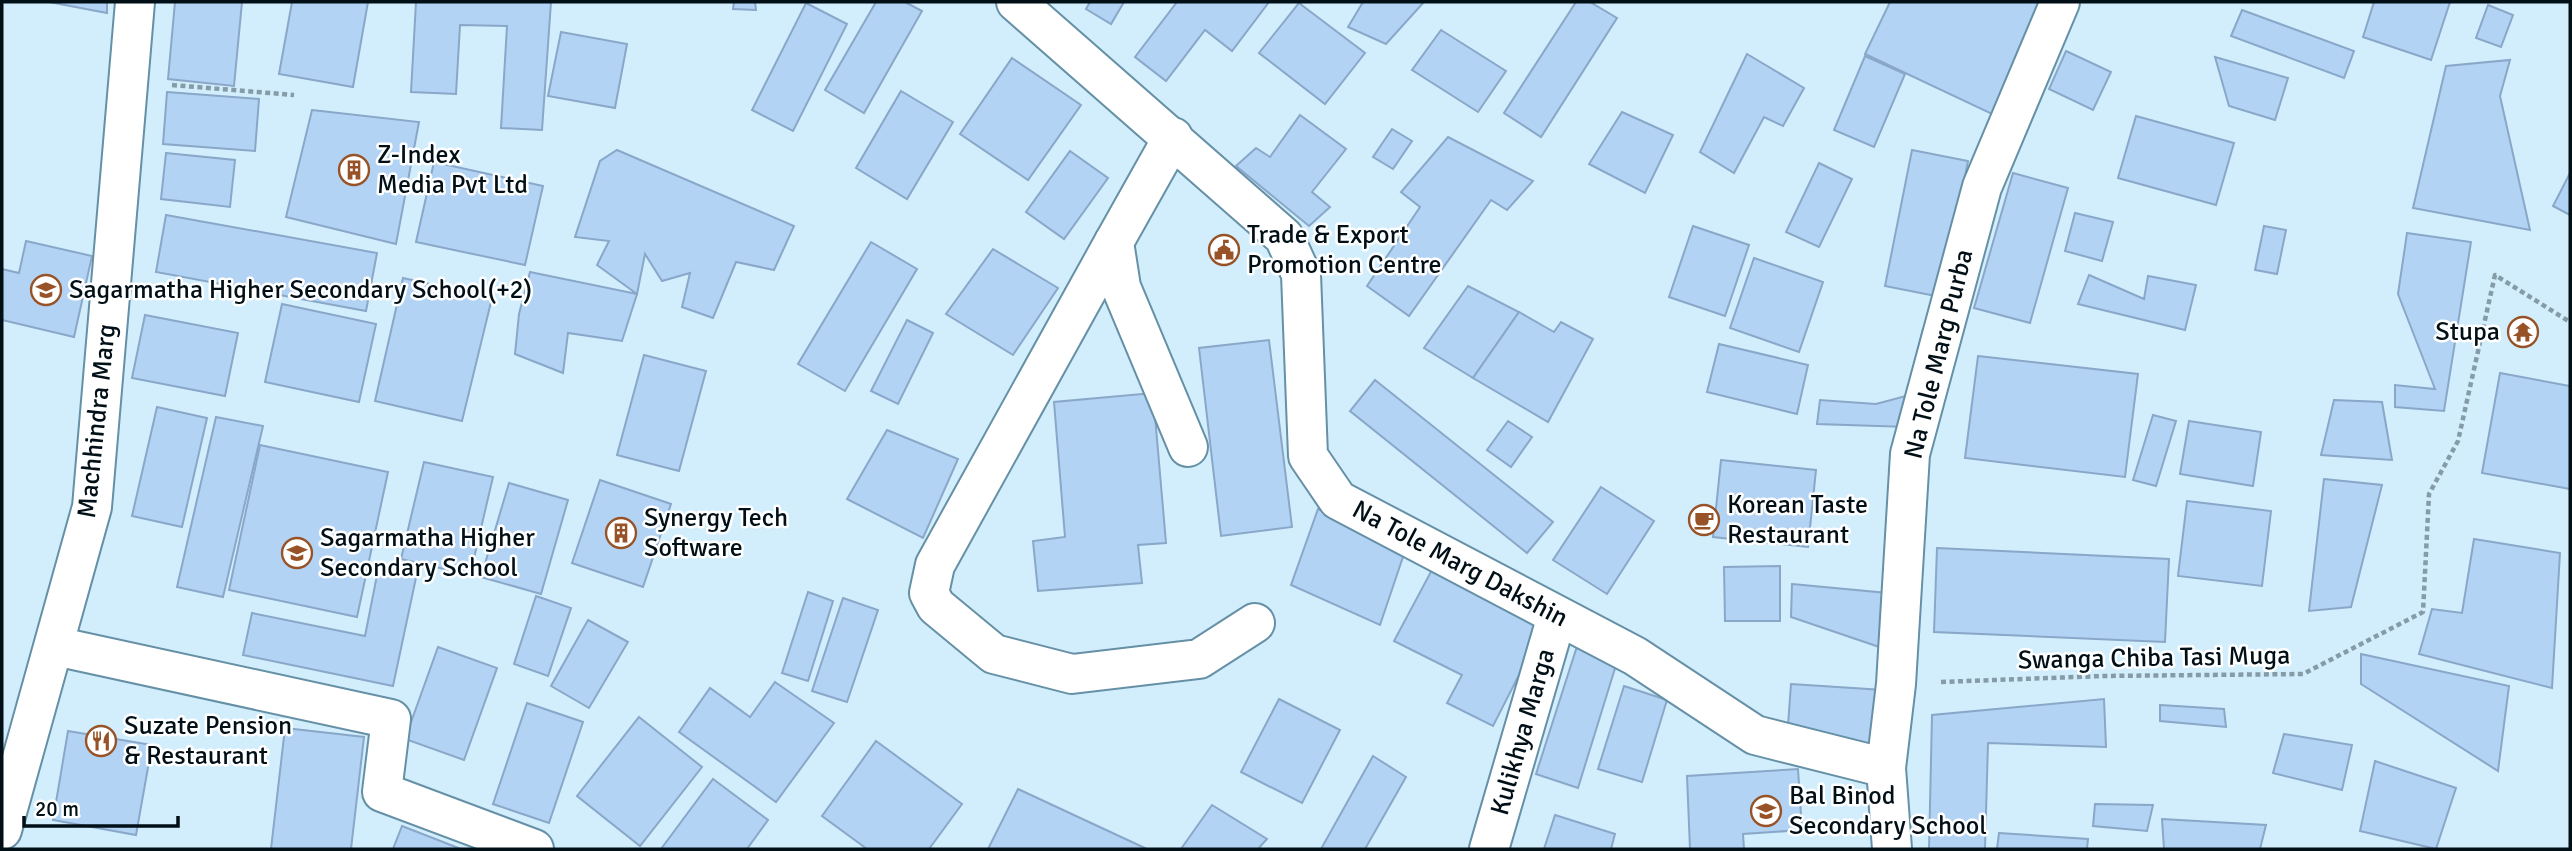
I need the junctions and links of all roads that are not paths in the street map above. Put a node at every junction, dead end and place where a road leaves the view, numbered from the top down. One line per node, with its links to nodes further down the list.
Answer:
1 (135, 2): 9 (street, Machhindra Marg)
2 (1016, 2): 4 (street, Na Tole Marg Dakshin)
3 (2060, 2): 10 (street, Na Tole Marg Purba)
4 (1173, 137): 5 (street); 7 (street, Na Tole Marg Dakshin)
5 (1114, 242): 6 (street); 8 (street)
6 (1188, 447)
7 (1557, 616): 10 (street, Na Tole Marg Dakshin); 13 (street, Kulikhya Marga)
8 (1255, 623)
9 (55, 646): 11 (street, Machhindra Marg); 12 (street)
10 (1886, 768): 14 (street, Na Tole Marg Purba)
11 (2, 830)
12 (534, 849)
13 (1489, 849)
14 (1892, 849)

